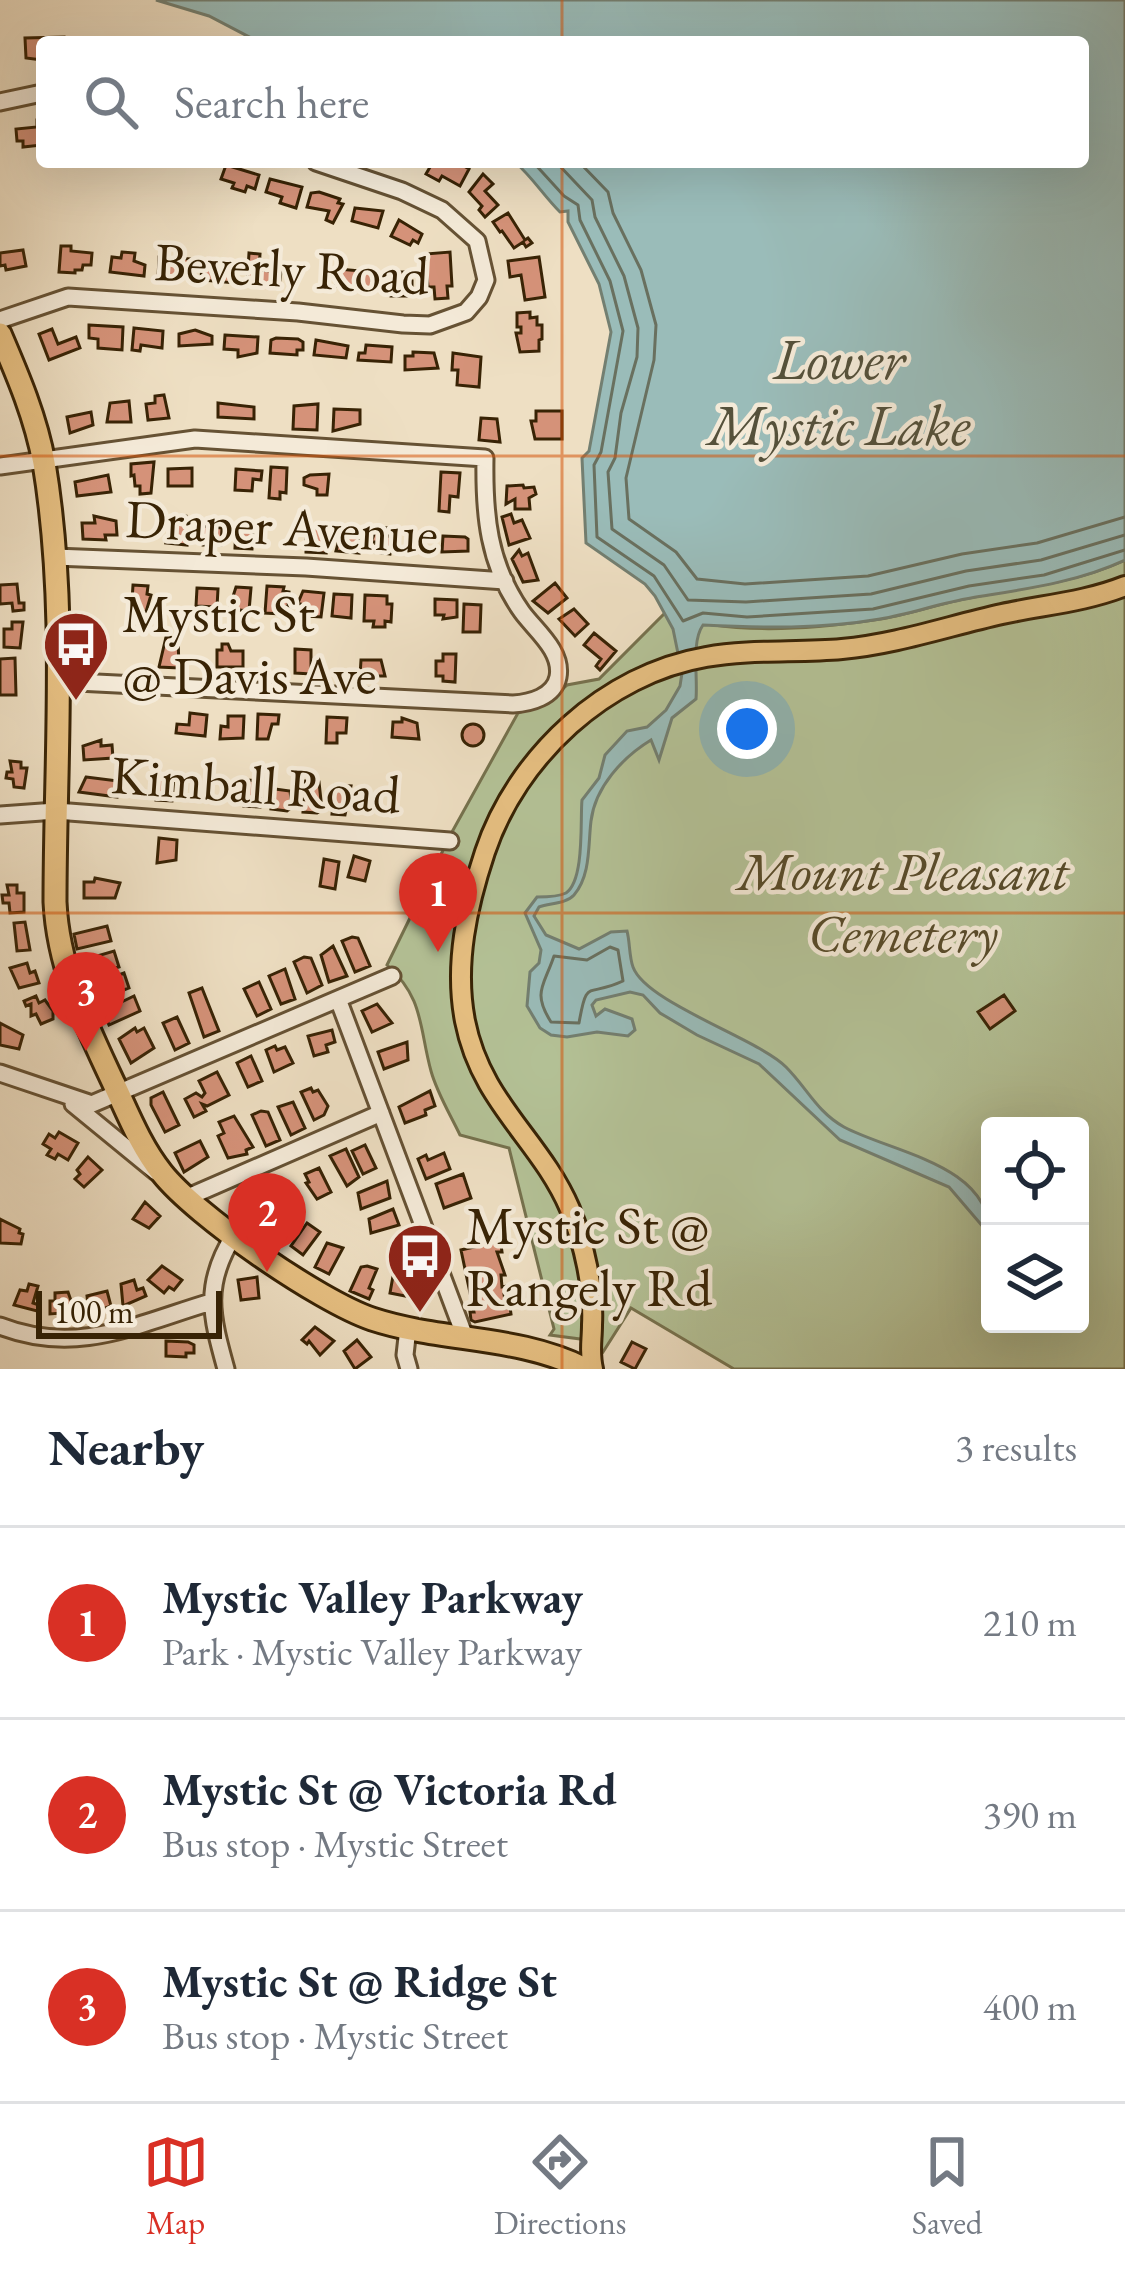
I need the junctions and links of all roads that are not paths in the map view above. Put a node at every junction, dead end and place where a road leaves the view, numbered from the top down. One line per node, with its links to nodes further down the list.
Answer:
1 (36, 94): 2 (street)
2 (0, 102)
3 (334, 168): 4 (street, Beverly Road)
4 (0, 320)
5 (0, 334): 6 (highway)
6 (44, 463): 7 (street); 8 (highway); 9 (street)
7 (0, 466)
8 (55, 557): 9 (street, Draper Avenue); 11 (highway)
9 (505, 581): 11 (street)
10 (1125, 586): 30 (main road)
11 (57, 681): 12 (highway)
12 (56, 812): 13 (street, Kimball Road); 14 (street, Kimball Road); 18 (highway)
13 (0, 815)
14 (450, 841)
15 (392, 976): 16 (street)
16 (338, 999): 18 (street); 20 (street)
17 (0, 1073): 19 (street)
18 (118, 1093): 19 (street); 21 (highway)
19 (61, 1095): 21 (street)
20 (381, 1113): 22 (street); 27 (street)
21 (169, 1180): 22 (highway)
22 (186, 1198): 23 (highway)
23 (234, 1235): 24 (street); 26 (highway)
24 (211, 1302): 25 (street); 28 (street)
25 (0, 1326)
26 (408, 1328): 27 (highway); 29 (street)
27 (465, 1337): 30 (highway)
28 (226, 1369)
29 (409, 1369)
30 (589, 1369)

